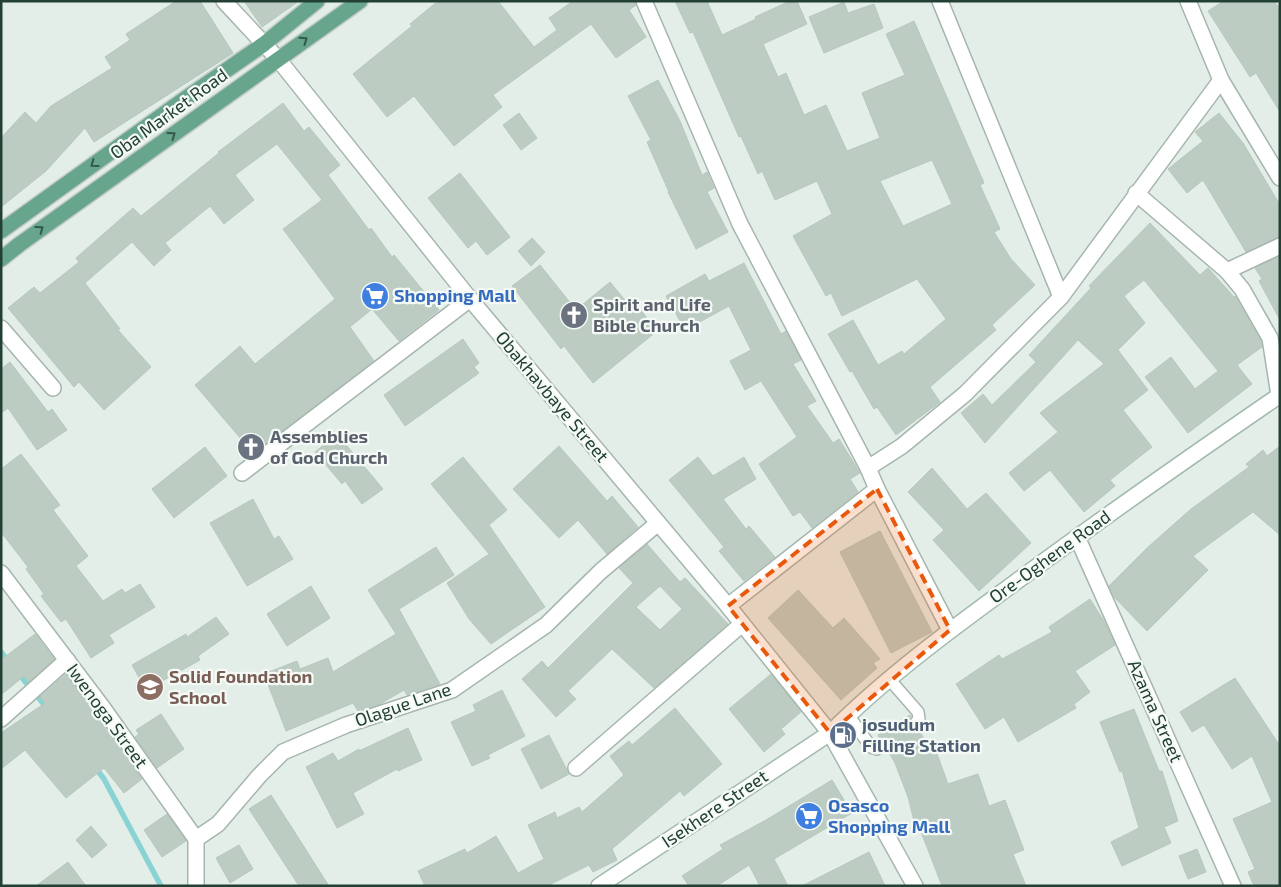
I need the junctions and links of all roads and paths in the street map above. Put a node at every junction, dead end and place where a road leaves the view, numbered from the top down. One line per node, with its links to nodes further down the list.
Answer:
1 (224, 1): 7 (street)
2 (317, 1): 7 (main road, Oba Market Road)
3 (360, 1): 8 (main road, Oba Market Road, one-way to 3)
4 (644, 1): 21 (street)
5 (940, 1): 16 (street)
6 (1188, 1): 9 (street)
7 (264, 44): 8 (street, Obakhavbaye Street); 12 (main road, Oba Market Road, one-way to 12)
8 (278, 59): 14 (main road, Oba Market Road, one-way to 8); 17 (street, Obakhavbaye Street)
9 (1220, 80): 10 (street); 11 (street)
10 (1280, 178)
11 (1136, 194): 15 (street); 16 (street)
12 (1, 231)
13 (1280, 246): 15 (street)
14 (1, 259)
15 (1227, 272): 20 (street)
16 (1061, 296): 21 (street)
17 (470, 299): 22 (street); 24 (street, Obakhavbaye Street)
18 (1, 328): 19 (street)
19 (53, 388)
20 (1280, 395): 25 (street, Ore-Oghene Road)
21 (868, 468): 23 (street)
22 (242, 472)
23 (877, 489): 27 (street); 29 (street)
24 (658, 523): 27 (street, Obakhavbaye Street); 38 (street, Olague Lane)
25 (1077, 537): 29 (street, Ore-Oghene Road); 42 (street, Azama Street)
26 (1, 573): 30 (street, Iwenoga Street)
27 (728, 606): 28 (street, Obakhavbaye Street)
28 (742, 624): 35 (street, Obakhavbaye Street); 37 (street)
29 (950, 630): 31 (street, Ore-Oghene Road)
30 (67, 660): 33 (street); 38 (street, Iwenoga Street)
31 (890, 680): 32 (street, Ore-Oghene Road); 34 (lane)
32 (848, 715): 35 (street, Ore-Oghene Road); 36 (lane)
33 (1, 719)
34 (915, 724)
35 (830, 732): 40 (street, Isekhere Street); 41 (street, Obakhavbaye Street)
36 (884, 745)
37 (576, 768)
38 (196, 839): 39 (street)
39 (196, 886)
40 (599, 886)
41 (915, 886)
42 (1233, 886)

